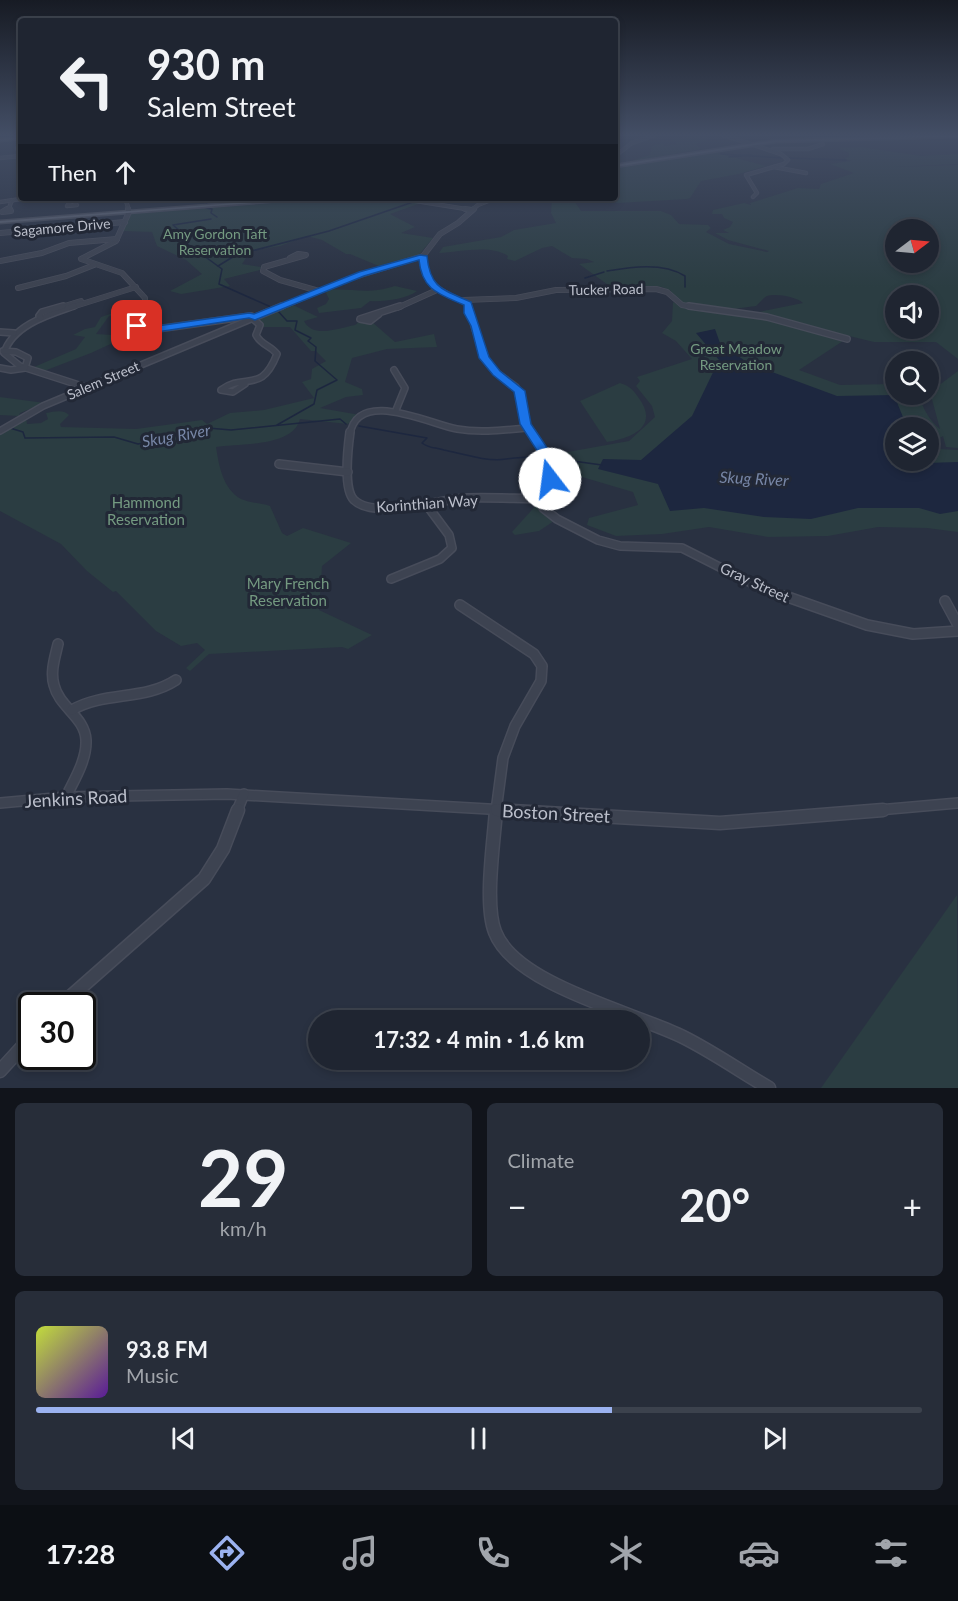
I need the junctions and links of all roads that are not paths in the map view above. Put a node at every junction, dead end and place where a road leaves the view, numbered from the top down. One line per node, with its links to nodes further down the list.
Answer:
1 (753, 186): 2 (street)
2 (753, 197)
3 (18, 199): 4 (street)
4 (12, 200): 5 (street); 10 (street)
5 (0, 201)
6 (126, 201): 12 (street)
7 (276, 201): 12 (main road)
8 (416, 201): 11 (street)
9 (486, 201): 11 (street)
10 (9, 208)
11 (472, 210): 17 (street)
12 (129, 212): 13 (main road); 14 (street)
13 (0, 222)
14 (124, 222): 15 (street, Sagamore Drive); 16 (street)
15 (0, 233)
16 (117, 239): 19 (street); 20 (street)
17 (423, 256): 23 (street); 24 (street, Salem Street)
18 (290, 258): 24 (street)
19 (0, 261)
20 (94, 265): 21 (street); 22 (street)
21 (136, 287): 27 (street); 29 (street)
22 (18, 288)
23 (437, 290): 25 (street); 26 (street)
24 (319, 291): 27 (street, Salem Street)
25 (464, 300): 30 (street, Tucker Road); 38 (street)
26 (379, 314)
27 (254, 318): 35 (street); 36 (street, Salem Street)
28 (0, 332): 29 (street)
29 (14, 333): 31 (street)
30 (847, 339)
31 (2, 347): 33 (street); 33 (street)
32 (0, 368): 33 (street)
33 (25, 368): 36 (street)
34 (394, 370): 37 (street)
35 (245, 384)
36 (86, 388): 39 (street, Salem Street)
37 (396, 410): 38 (street); 41 (street, Korinthian Way)
38 (527, 428): 42 (street)
39 (0, 431)
40 (279, 464): 41 (street)
41 (348, 472): 43 (street, Korinthian Way)
42 (545, 499): 43 (street, Korinthian Way); 48 (street, Gray Street)
43 (426, 504): 44 (street)
44 (391, 579)
45 (945, 601): 47 (street)
46 (460, 605): 57 (street)
47 (958, 625)
48 (958, 631)
49 (58, 644): 51 (street)
50 (176, 680): 51 (street)
51 (72, 710): 54 (street)
52 (244, 794): 53 (street, Boston Street); 57 (street, Boston Street); 58 (street)
53 (153, 795): 54 (street, Jenkins Road)
54 (66, 797): 55 (street, Jenkins Road)
55 (0, 803)
56 (958, 803): 57 (street, Boston Street)
57 (496, 809): 61 (street)
58 (76, 992)
59 (18, 1051): 60 (street)
60 (0, 1071)
61 (769, 1088)

